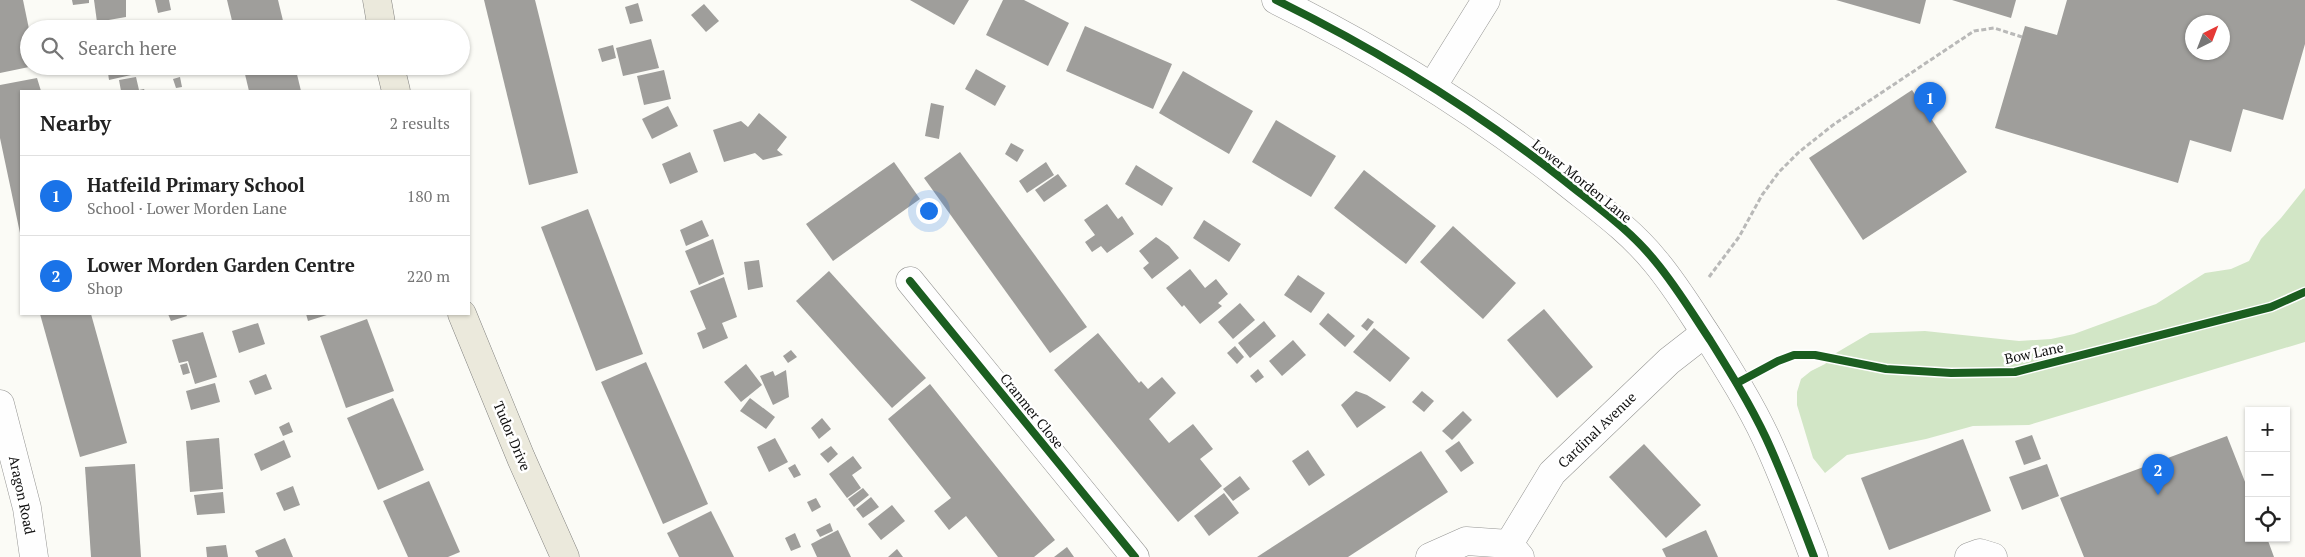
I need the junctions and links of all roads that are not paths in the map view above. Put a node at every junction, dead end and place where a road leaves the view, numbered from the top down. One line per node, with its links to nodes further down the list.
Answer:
1 (377, 0): 4 (main road)
2 (1276, 0): 6 (street, Lower Morden Lane)
3 (1486, 0): 6 (street)
4 (380, 20)
5 (392, 75): 7 (main road)
6 (1432, 87): 10 (street, Lower Morden Lane)
7 (396, 90)
8 (910, 281): 15 (street, Cranmer Close)
9 (462, 315): 14 (main road, Tudor Drive)
10 (1705, 333): 12 (street, Cardinal Avenue); 17 (street, Lower Morden Lane)
11 (0, 404): 13 (street, Aragon Road)
12 (1515, 550): 16 (street, Cardinal Avenue)
13 (34, 557)
14 (565, 557)
15 (1135, 557)
16 (1430, 557)
17 (1814, 557)
18 (1969, 557): 19 (street)
19 (1993, 557)

